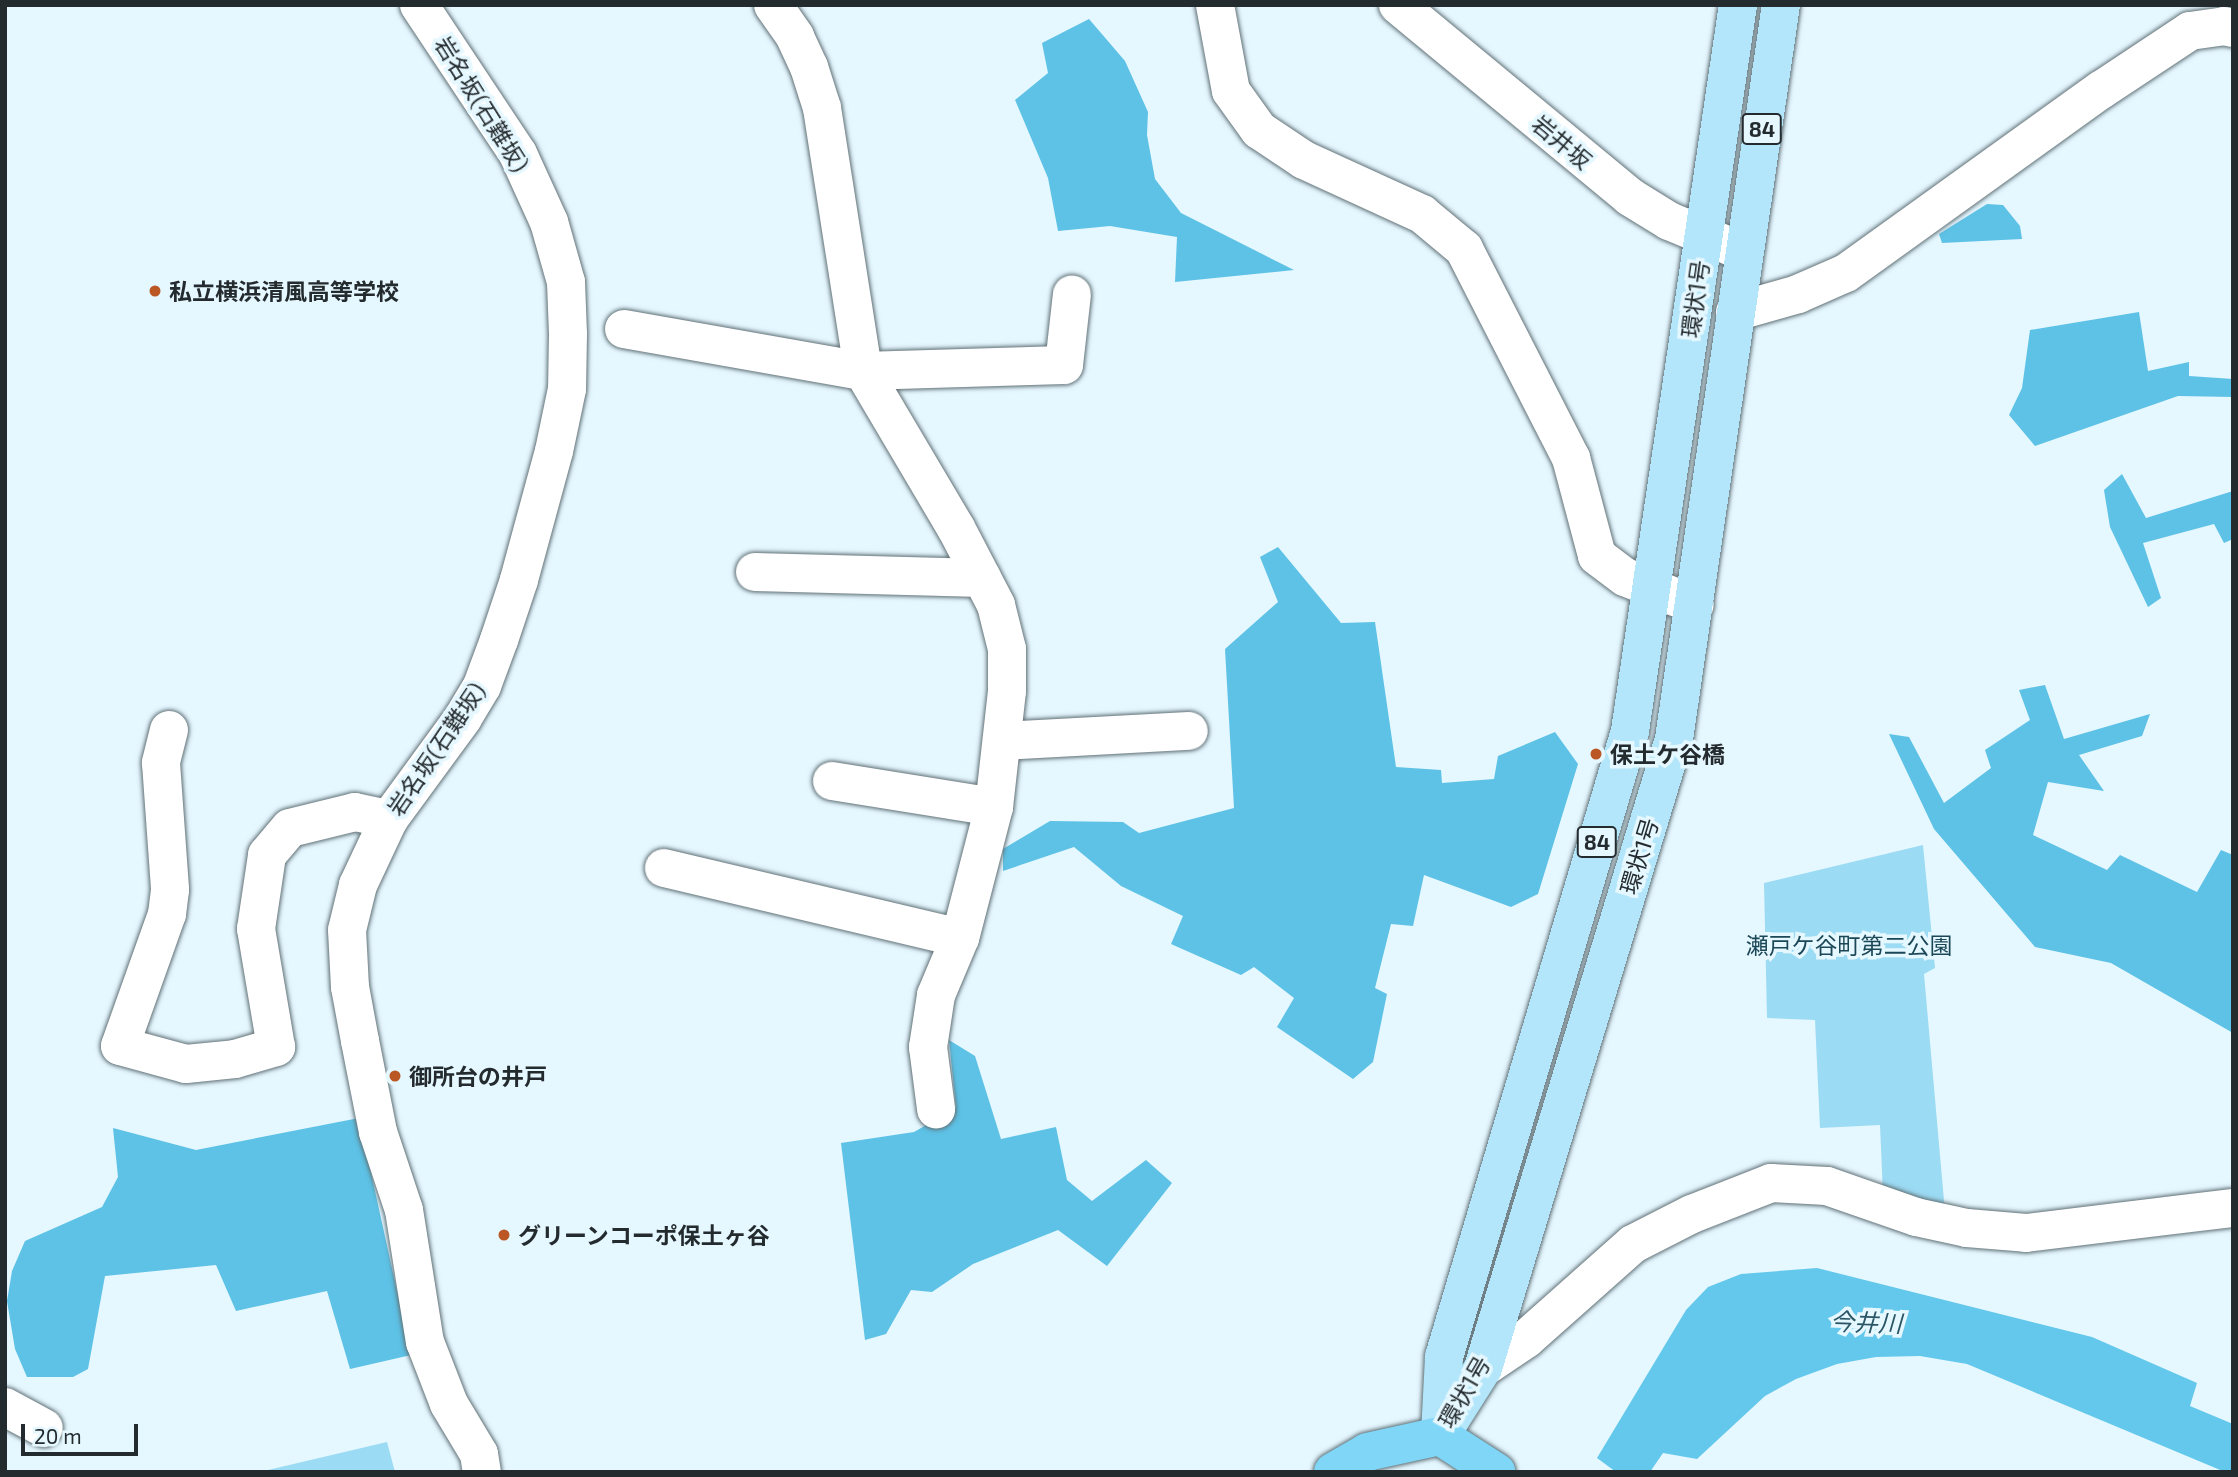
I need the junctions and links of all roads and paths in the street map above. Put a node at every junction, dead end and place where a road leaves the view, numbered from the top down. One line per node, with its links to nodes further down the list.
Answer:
1 (773, 5): 13 (street)
2 (1214, 5): 16 (street)
3 (1398, 5): 8 (street, 岩井坂)
4 (1738, 5): 8 (main road, 環状1号 / 84)
5 (1781, 5): 9 (main road, 環状1号 / 84)
6 (427, 17): 23 (street, 岩名坂(石難坂))
7 (2233, 29): 11 (street)
8 (1704, 237): 9 (street, 岩井坂); 16 (main road, 環状1号 / 84)
9 (1744, 252): 11 (main road, 環状1号 / 84)
10 (1072, 294): 13 (street)
11 (1735, 312): 17 (main road, 環状1号 / 84)
12 (624, 329): 13 (street)
13 (863, 371): 15 (street)
14 (755, 572): 15 (street)
15 (982, 578): 20 (street)
16 (1651, 588): 17 (street); 31 (main road, 環状1号 / 84)
17 (1695, 605): 28 (main road, 環状1号 / 84)
18 (169, 730): 23 (street)
19 (1189, 731): 20 (street)
20 (1002, 741): 22 (street)
21 (832, 781): 22 (street)
22 (994, 807): 25 (street)
23 (389, 819): 32 (street, 岩名坂(石難坂))
24 (664, 868): 25 (street)
25 (960, 938): 26 (street)
26 (936, 1109)
27 (2233, 1208): 28 (street)
28 (1483, 1368): 31 (main road, 環状1号 / 84)
29 (5, 1407): 30 (street)
30 (44, 1428)
31 (1440, 1436): 33 (highway); 34 (highway); 35 (highway)
32 (482, 1472)
33 (1333, 1472)
34 (1405, 1472)
35 (1496, 1472)

